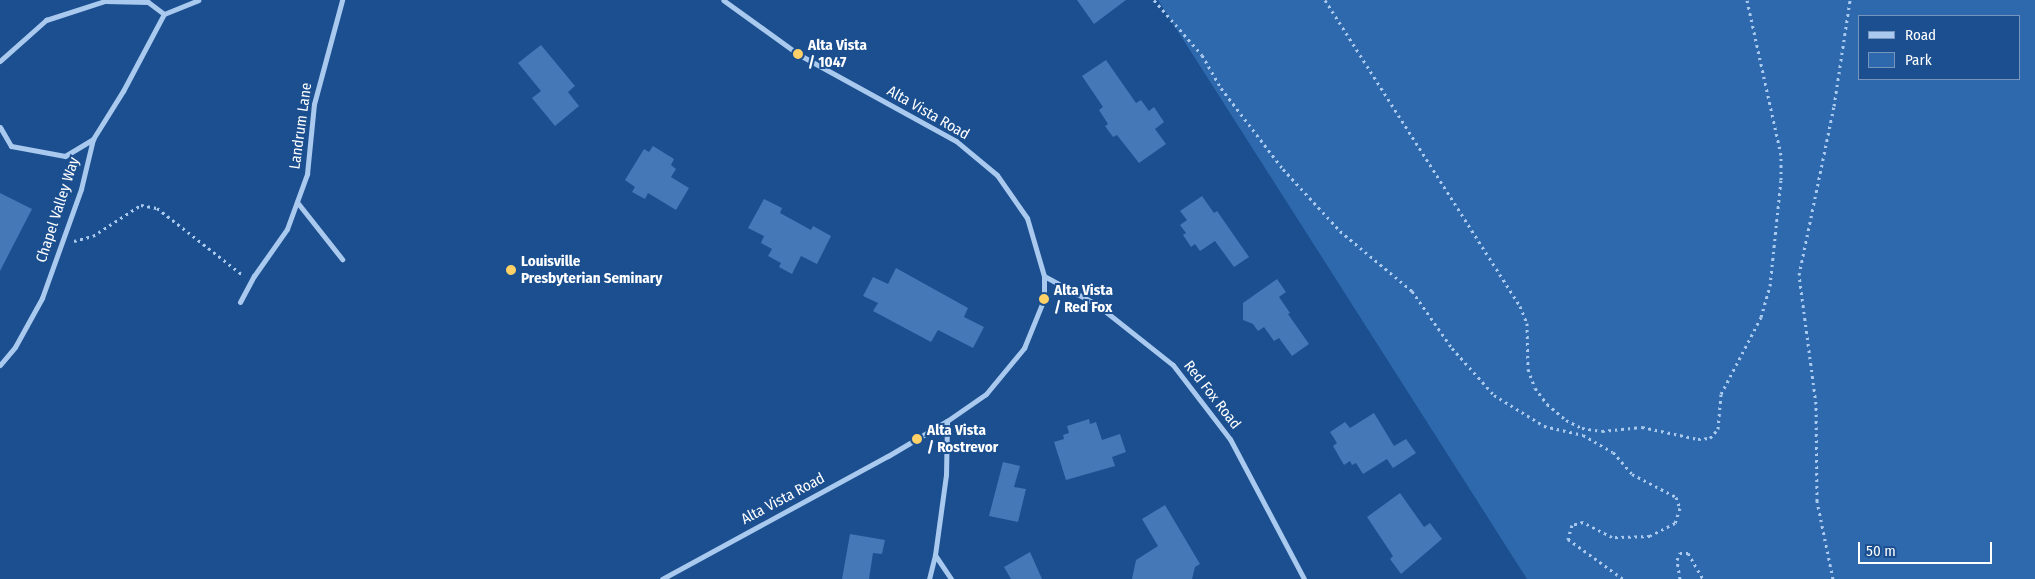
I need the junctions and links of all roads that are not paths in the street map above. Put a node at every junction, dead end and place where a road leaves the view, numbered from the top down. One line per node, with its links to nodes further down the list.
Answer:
1 (198, 0): 4 (street)
2 (342, 0): 8 (street, Landrum Lane)
3 (723, 0): 10 (street, Alta Vista Road)
4 (164, 14): 5 (street); 7 (street, Chapel Valley Way)
5 (0, 62)
6 (0, 127): 7 (street)
7 (93, 139): 12 (street, Chapel Valley Way)
8 (297, 202): 9 (street); 11 (street, Landrum Lane)
9 (342, 259)
10 (1044, 276): 13 (street, Alta Vista Road); 18 (street, Red Fox Road)
11 (240, 302)
12 (0, 365)
13 (947, 422): 14 (street); 15 (street, Alta Vista Road)
14 (935, 555): 16 (street); 17 (street)
15 (662, 579)
16 (928, 579)
17 (951, 579)
18 (1304, 579)

